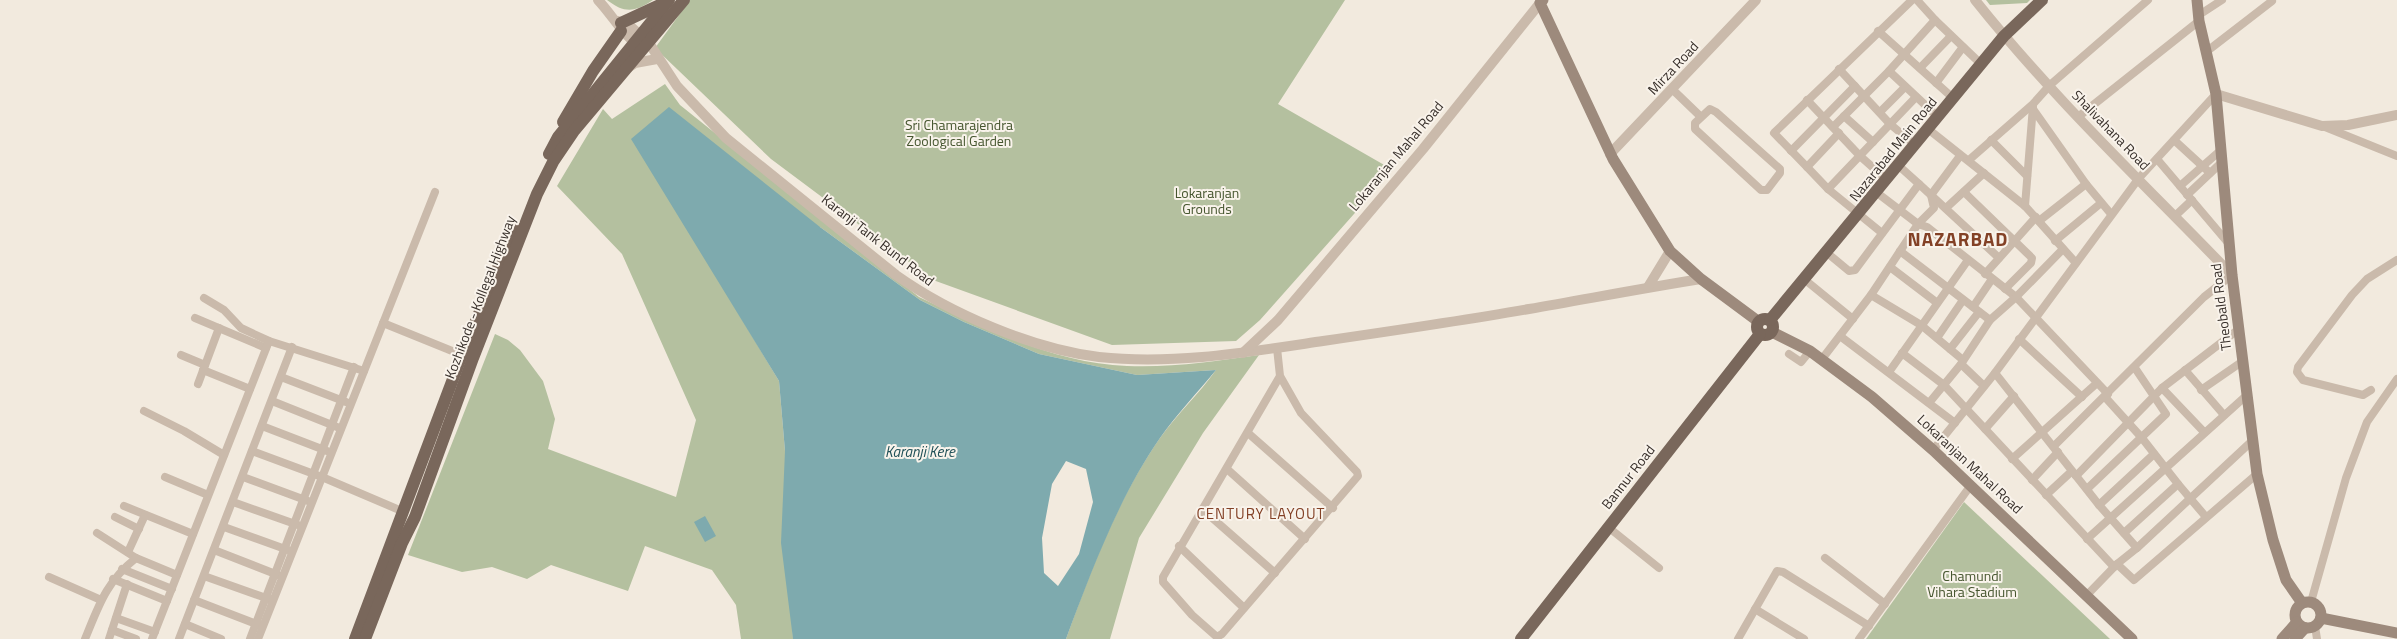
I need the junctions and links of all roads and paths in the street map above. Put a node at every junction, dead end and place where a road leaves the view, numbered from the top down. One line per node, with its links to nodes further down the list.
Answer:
1 (598, 0): 16 (street)
2 (684, 0): 20 (main road, Kozhikode - Kollegal Highway)
3 (1756, 0): 34 (street, Mirza Road)
4 (1912, 0): 17 (street)
5 (1916, 0): 15 (street)
6 (1975, 0): 19 (street, Shalivahana Road)
7 (2042, 0): 19 (main road, Nazarabad Main Road)
8 (2148, 0): 31 (street)
9 (2197, 0): 14 (main road, Theobald Road)
10 (2222, 0): 14 (street)
11 (668, 1): 16 (main road); 20 (main road, Kozhikode - Kollegal Highway)
12 (2272, 1): 22 (street)
13 (1542, 2): 58 (main road, Lokaranjan Mahal Road); 135 (street, Lokaranjan Mahal Road)
14 (2199, 18): 22 (main road, Theobald Road); 46 (street)
15 (1935, 20): 18 (street); 23 (street)
16 (620, 25): 20 (street); 52 (main road)
17 (1878, 31): 23 (street); 28 (street)
18 (1951, 36): 21 (street); 26 (street)
19 (2004, 36): 25 (main road, Nazarabad Main Road); 31 (street, Shalivahana Road)
20 (642, 42): 24 (street, Karanji Tank Bund Road); 27 (main road, Kozhikode - Kollegal Highway); 52 (main road, Kozhikode - Kollegal Highway)
21 (1963, 47): 25 (street); 30 (street)
22 (2206, 52): 35 (main road, Theobald Road)
23 (1904, 54): 26 (street); 29 (street)
24 (658, 60): 27 (street); 135 (street, Karanji Tank Bund Road)
25 (1981, 64): 38 (main road, Nazarabad Main Road)
26 (1920, 68): 30 (street)
27 (626, 69): 271 (main road, Kozhikode - Kollegal Highway)
28 (1839, 69): 32 (street); 39 (street)
29 (1889, 71): 33 (street); 36 (street)
30 (1936, 82): 38 (street)
31 (2050, 85): 40 (street); 46 (street, Shalivahana Road)
32 (1855, 86): 36 (street); 47 (street)
33 (1906, 86): 37 (street); 41 (street)
34 (1672, 90): 43 (street); 58 (street, Mirza Road)
35 (2216, 94): 49 (street); 54 (street); 61 (main road, Theobald Road)
36 (1864, 95): 41 (street); 44 (street)
37 (1916, 97): 45 (street); 48 (street)
38 (1953, 98): 45 (main road, Nazarabad Main Road)
39 (1807, 100): 47 (street); 57 (street)
40 (2033, 106): 53 (street); 70 (street); 74 (street)
41 (1880, 112): 48 (street)
42 (2397, 115): 49 (street)
43 (1700, 116): 43 (street)
44 (1844, 116): 51 (street); 55 (street)
45 (1938, 117): 50 (main road, Nazarabad Main Road)
46 (2078, 117): 71 (street, Shalivahana Road)
47 (1824, 118): 51 (street); 57 (street)
48 (1890, 124): 55 (street); 56 (street)
49 (2322, 126): 62 (street)
50 (1928, 129): 56 (main road, Nazarabad Main Road); 60 (street)
51 (1836, 130): 59 (street); 67 (street)
52 (558, 136): 139 (main road, Kozhikode - Kollegal Highway)
53 (1991, 140): 64 (street); 70 (street)
54 (2174, 140): 63 (street); 66 (street)
55 (1873, 142): 59 (street)
56 (1915, 145): 65 (main road, Nazarabad Main Road)
57 (1791, 151): 67 (street)
58 (1610, 154): 96 (main road, Lokaranjan Mahal Road)
59 (1860, 156): 72 (street); 76 (street)
60 (1960, 156): 64 (street); 80 (street)
61 (2221, 156): 66 (street); 69 (street); 94 (main road, Theobald Road)
62 (2397, 156)
63 (2157, 159): 71 (street); 75 (street)
64 (1969, 160): 68 (street)
65 (1899, 166): 72 (main road, Nazarabad Main Road); 73 (street)
66 (2202, 166): 69 (street); 75 (street)
67 (1808, 167): 76 (street)
68 (1984, 173): 79 (street); 83 (street)
69 (2210, 173): 81 (street)
70 (2027, 176): 83 (street)
71 (2139, 178): 86 (street); 88 (street, Shalivahana Road)
72 (1887, 180): 78 (main road, Nazarabad Main Road)
73 (1919, 184): 80 (street); 85 (street)
74 (2086, 184): 82 (street); 89 (street)
75 (2180, 186): 81 (street)
76 (1828, 189): 87 (street)
77 (436, 192): 122 (street)
78 (1876, 192): 85 (street); 87 (main road, Nazarabad Main Road)
79 (1964, 192): 84 (street); 93 (street)
80 (1931, 195): 84 (street); 90 (street)
81 (2190, 198): 88 (street); 94 (street)
82 (2101, 203): 86 (street); 92 (street)
83 (2025, 206): 89 (street)
84 (1946, 208): 99 (street)
85 (1899, 210): 90 (street); 91 (street)
86 (2111, 214): 102 (street)
87 (1858, 215): 91 (street); 98 (main road, Nazarabad Main Road)
88 (2175, 216): 105 (street, Shalivahana Road)
89 (2037, 219): 92 (street); 93 (street)
90 (1918, 224): 97 (street); 100 (street)
91 (1882, 233): 98 (street)
92 (2055, 240): 95 (street)
93 (2014, 241): 99 (street); 111 (street)
94 (2229, 244): 105 (main road, Theobald Road)
95 (2063, 248): 102 (street); 114 (street)
96 (1670, 251): 106 (main road, Lokaranjan Mahal Road); 109 (street)
97 (1900, 251): 103 (street); 110 (street)
98 (1826, 252): 107 (main road, Nazarabad Main Road)
99 (1999, 258): 104 (street)
100 (1968, 260): 104 (street); 110 (street)
101 (2397, 260): 160 (street)
102 (2076, 263): 120 (street)
103 (1890, 267): 112 (street); 116 (street)
104 (1985, 274): 108 (street)
105 (2232, 275): 126 (main road, Theobald Road); 145 (street)
106 (1702, 279): 109 (street, Karanji Tank Bund Road); 124 (main road, Lokaranjan Mahal Road)
107 (1804, 279): 119 (street); 124 (main road, Nazarabad Main Road)
108 (1992, 280): 111 (street); 117 (street)
109 (1648, 287): 132 (street, Karanji Tank Bund Road)
110 (1947, 289): 115 (street); 116 (street)
111 (2005, 289): 114 (street)
112 (1871, 295): 119 (street); 123 (street)
113 (204, 298): 130 (street)
114 (2016, 298): 120 (street); 121 (street)
115 (1963, 300): 117 (street); 128 (street)
116 (1936, 302): 123 (street)
117 (1976, 310): 121 (street); 133 (street)
118 (195, 318): 125 (street)
119 (1853, 319): 127 (street)
120 (2035, 319): 129 (street); 153 (street)
121 (1990, 320): 142 (street)
122 (383, 323): 139 (street); 147 (street)
123 (1921, 325): 128 (street); 136 (street)
124 (1765, 327): 134 (main road, Lokaranjan Mahal Road); 221 (main road, Bannur Road)
125 (219, 328): 130 (street); 144 (street)
126 (2239, 330): 141 (main road, Theobald Road); 146 (street)
127 (1840, 336): 140 (street); 148 (street)
128 (1936, 338): 133 (street)
129 (2019, 339): 149 (street); 165 (street)
130 (268, 344): 131 (street); 158 (street)
131 (292, 348): 143 (street); 151 (street)
132 (1278, 348): 135 (street, Karanji Tank Bund Road); 150 (street)
133 (1950, 349): 142 (street)
134 (1810, 351): 138 (street); 140 (main road, Lokaranjan Mahal Road)
135 (1243, 353)
136 (1902, 353): 148 (street); 155 (street)
137 (181, 354): 144 (street)
138 (1789, 354)
139 (462, 355): 214 (main road, Kozhikode - Kollegal Highway)
140 (1822, 359): 186 (main road, Lokaranjan Mahal Road)
141 (2242, 361): 159 (street); 161 (main road, Theobald Road)
142 (1962, 362): 155 (street); 156 (street)
143 (354, 367): 147 (street); 166 (street)
144 (204, 368): 154 (street); 158 (street)
145 (2135, 368): 163 (street); 164 (street)
146 (2184, 370): 157 (street); 159 (street)
147 (364, 371): 169 (street)
148 (1889, 372): 168 (street)
149 (1995, 373): 156 (street); 162 (street)
150 (1280, 376): 181 (street); 212 (street)
151 (281, 377): 166 (street); 167 (street)
152 (2397, 379): 252 (street)
153 (2097, 383): 163 (street); 165 (street)
154 (198, 384)
155 (1944, 385): 168 (street); 170 (street)
156 (1984, 386): 170 (street)
157 (2162, 388): 164 (street); 180 (street)
158 (250, 389): 190 (street)
159 (2201, 390): 172 (street)
160 (2371, 390)
161 (2246, 395): 172 (street); 183 (main road, Theobald Road)
162 (2014, 396): 178 (street); 179 (street)
163 (2106, 396): 174 (street); 184 (street)
164 (2154, 396): 174 (street); 182 (street)
165 (2082, 397): 179 (street)
166 (342, 400): 169 (street); 175 (street)
167 (272, 401): 175 (street); 176 (street)
168 (1929, 403): 173 (street)
169 (350, 404): 177 (street)
170 (1966, 409): 173 (street); 178 (street)
171 (144, 411): 190 (street)
172 (2224, 415): 180 (street)
173 (1955, 423): 186 (street)
174 (2129, 424): 182 (street); 194 (street)
175 (332, 425): 177 (street); 185 (street)
176 (262, 426): 185 (street); 187 (street)
177 (341, 429): 188 (street)
178 (1985, 429): 191 (street)
179 (2044, 432): 184 (street); 191 (street)
180 (2204, 432): 192 (street)
181 (1248, 433): 193 (street); 212 (street)
182 (2142, 438): 189 (street); 203 (street)
183 (2252, 441): 195 (main road, Theobald Road); 206 (street)
184 (2056, 449): 194 (street); 200 (street)
185 (322, 450): 188 (street); 196 (street)
186 (1933, 450): 202 (main road, Lokaranjan Mahal Road)
187 (252, 451): 196 (street); 198 (street)
188 (331, 453): 199 (street)
189 (2154, 454): 192 (street); 210 (street)
190 (224, 455): 204 (street)
191 (2012, 459): 200 (street)
192 (2164, 468): 201 (street); 218 (street)
193 (1227, 470): 213 (street); 226 (street)
194 (2074, 474): 203 (street); 205 (street)
195 (2257, 474): 217 (street); 252 (main road, Theobald Road)
196 (313, 475): 199 (street); 207 (street)
197 (165, 477): 204 (street)
198 (243, 477): 207 (street); 208 (street)
199 (322, 477): 209 (street); 214 (street)
200 (2032, 480): 205 (street)
201 (2178, 484): 206 (street); 223 (street)
202 (1971, 485): 246 (main road, Lokaranjan Mahal Road); 251 (street)
203 (2086, 489): 210 (street)
204 (208, 495): 225 (street)
205 (2046, 495): 227 (street)
206 (2190, 498): 217 (street); 229 (street)
207 (304, 500): 209 (street); 219 (street)
208 (233, 502): 219 (street); 220 (street)
209 (312, 503): 219 (street)
210 (2099, 505): 218 (street)
211 (124, 506): 215 (street)
212 (1333, 508): 226 (street)
213 (1202, 509): 228 (street); 238 (street)
214 (404, 512): 270 (main road, Kozhikode - Kollegal Highway)
215 (145, 515): 222 (street); 225 (street)
216 (115, 517): 222 (street)
217 (2206, 517): 235 (street)
218 (2110, 518): 223 (street); 227 (street)
219 (298, 525): 231 (street)
220 (224, 526): 230 (street); 231 (street)
221 (1608, 527): 236 (street); 272 (main road, Bannur Road)
222 (139, 529): 232 (street)
223 (2124, 533): 229 (street)
224 (97, 534): 232 (street)
225 (193, 534): 240 (street)
226 (1305, 539): 238 (street)
227 (2087, 539): 235 (street)
228 (1179, 546): 253 (street); 253 (street)
229 (2137, 548): 235 (street)
230 (214, 550): 239 (street); 241 (street)
231 (288, 550): 239 (street)
232 (128, 552): 233 (street)
233 (136, 558): 237 (street); 240 (street)
234 (1825, 558): 251 (street)
235 (2115, 566): 246 (street)
236 (1659, 568)
237 (122, 569): 243 (street); 245 (street)
238 (1275, 573): 253 (street)
239 (279, 575): 250 (street)
240 (177, 576): 245 (street)
241 (204, 576): 249 (street); 250 (street)
242 (49, 578): 247 (street)
243 (114, 579): 244 (street); 247 (street)
244 (127, 584): 248 (street); 255 (street)
245 (172, 589): 248 (street)
246 (2088, 595): 276 (main road, Lokaranjan Mahal Road)
247 (101, 600): 263 (street)
248 (167, 600): 262 (street)
249 (194, 600): 257 (street); 258 (street)
250 (269, 600): 258 (street)
251 (1885, 604): 259 (street)
252 (2303, 604): 256 (main road); 256 (main road, Theobald Road)
253 (1244, 608)
254 (1756, 609): 259 (street); 273 (street); 274 (street)
255 (116, 618): 260 (street); 262 (street)
256 (2309, 623): 261 (main road); 277 (main road); 278 (main road); 279 (street)
257 (185, 624): 266 (street); 267 (street)
258 (259, 625): 268 (street); 269 (street)
259 (1869, 626): 275 (street)
260 (112, 630): 264 (street); 265 (street)
261 (2397, 633)
262 (154, 635)
263 (84, 639)
264 (109, 639)
265 (136, 639)
266 (179, 639)
267 (221, 639)
268 (250, 639)
269 (258, 639)
270 (355, 639)
271 (365, 639)
272 (1521, 639)
273 (1738, 639)
274 (1804, 639)
275 (1859, 639)
276 (2132, 639)
277 (2282, 639)
278 (2295, 639)
279 (2317, 639)

